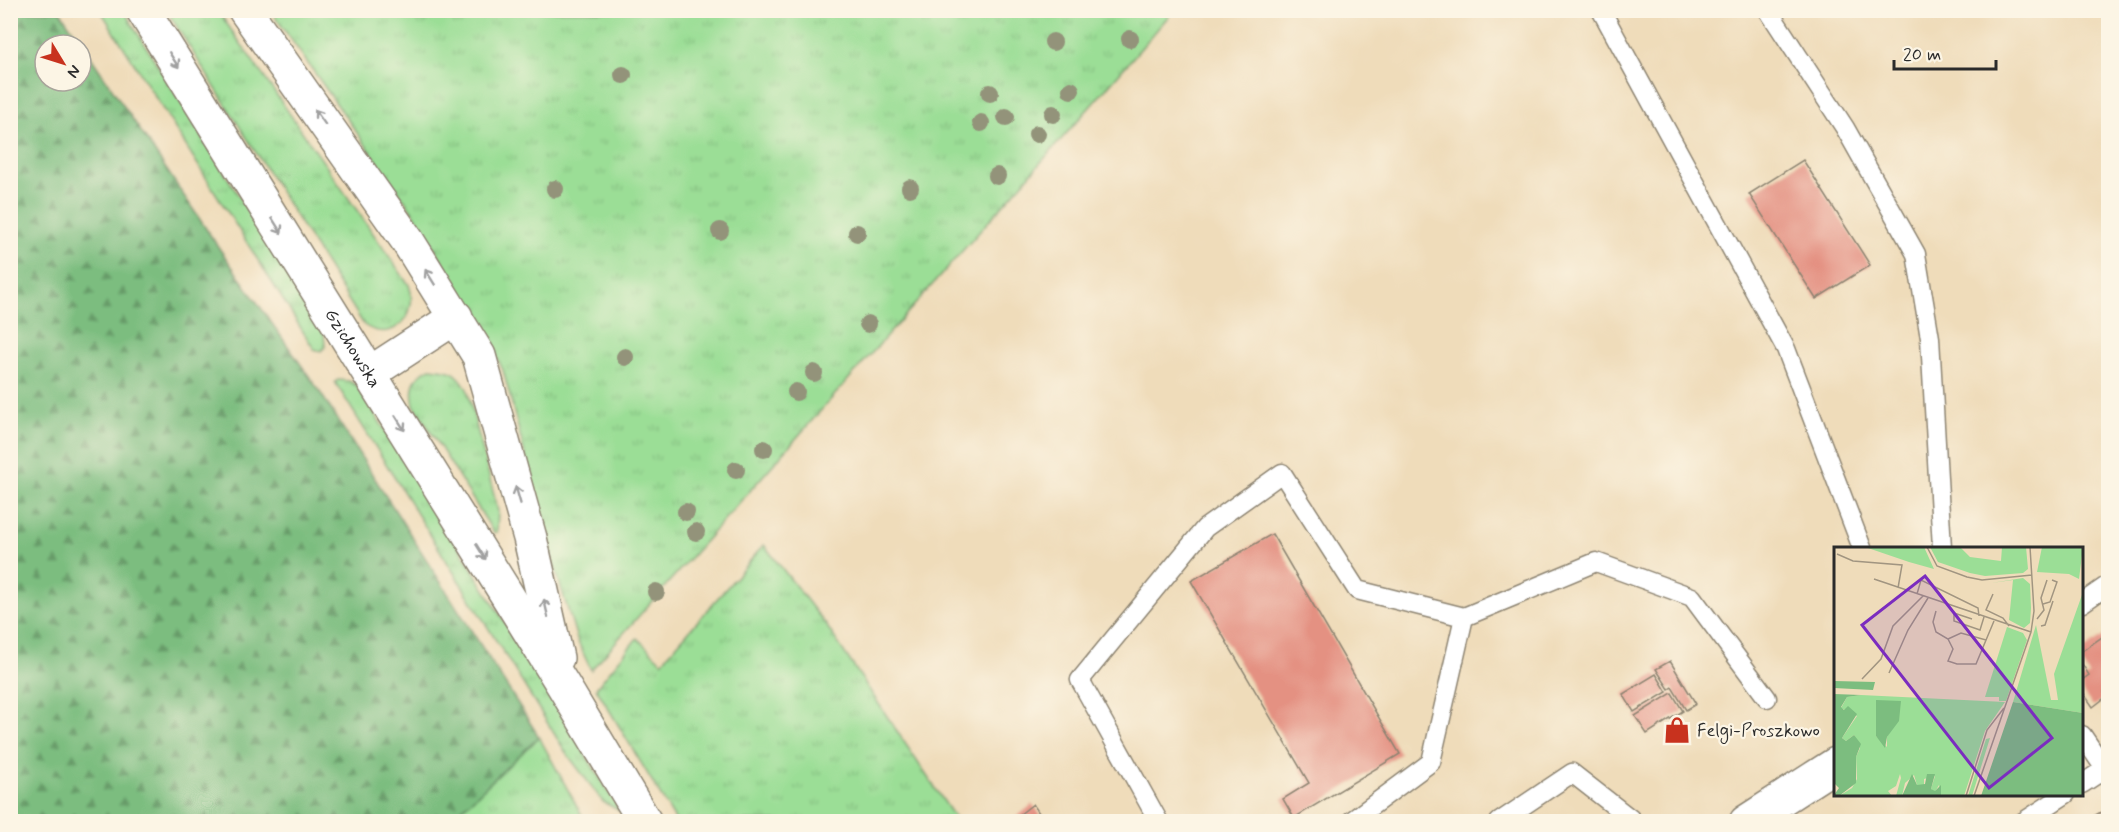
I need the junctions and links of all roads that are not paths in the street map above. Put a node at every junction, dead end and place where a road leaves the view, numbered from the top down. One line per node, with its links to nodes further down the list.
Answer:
1 (143, 10): 6 (street, Gzichowska, one-way to 6)
2 (244, 10): 5 (street, Gzichowska, one-way to 2)
3 (1601, 10): 7 (lane)
4 (1767, 10): 8 (lane)
5 (456, 317): 6 (street); 12 (street, Gzichowska, one-way to 5)
6 (369, 373): 12 (street, Gzichowska, one-way to 12)
7 (1861, 547)
8 (1942, 547)
9 (2109, 585): 10 (lane)
10 (2083, 602)
11 (1464, 616): 13 (lane); 20 (lane); 21 (lane)
12 (564, 685): 19 (street, Gzichowska)
13 (1767, 698)
14 (2083, 736): 16 (lane)
15 (1834, 765): 23 (street)
16 (2083, 783)
17 (2064, 796): 24 (lane)
18 (1631, 821): 22 (lane)
19 (645, 822)
20 (1159, 822)
21 (1350, 822)
22 (1498, 822)
23 (1746, 822)
24 (2024, 822)

